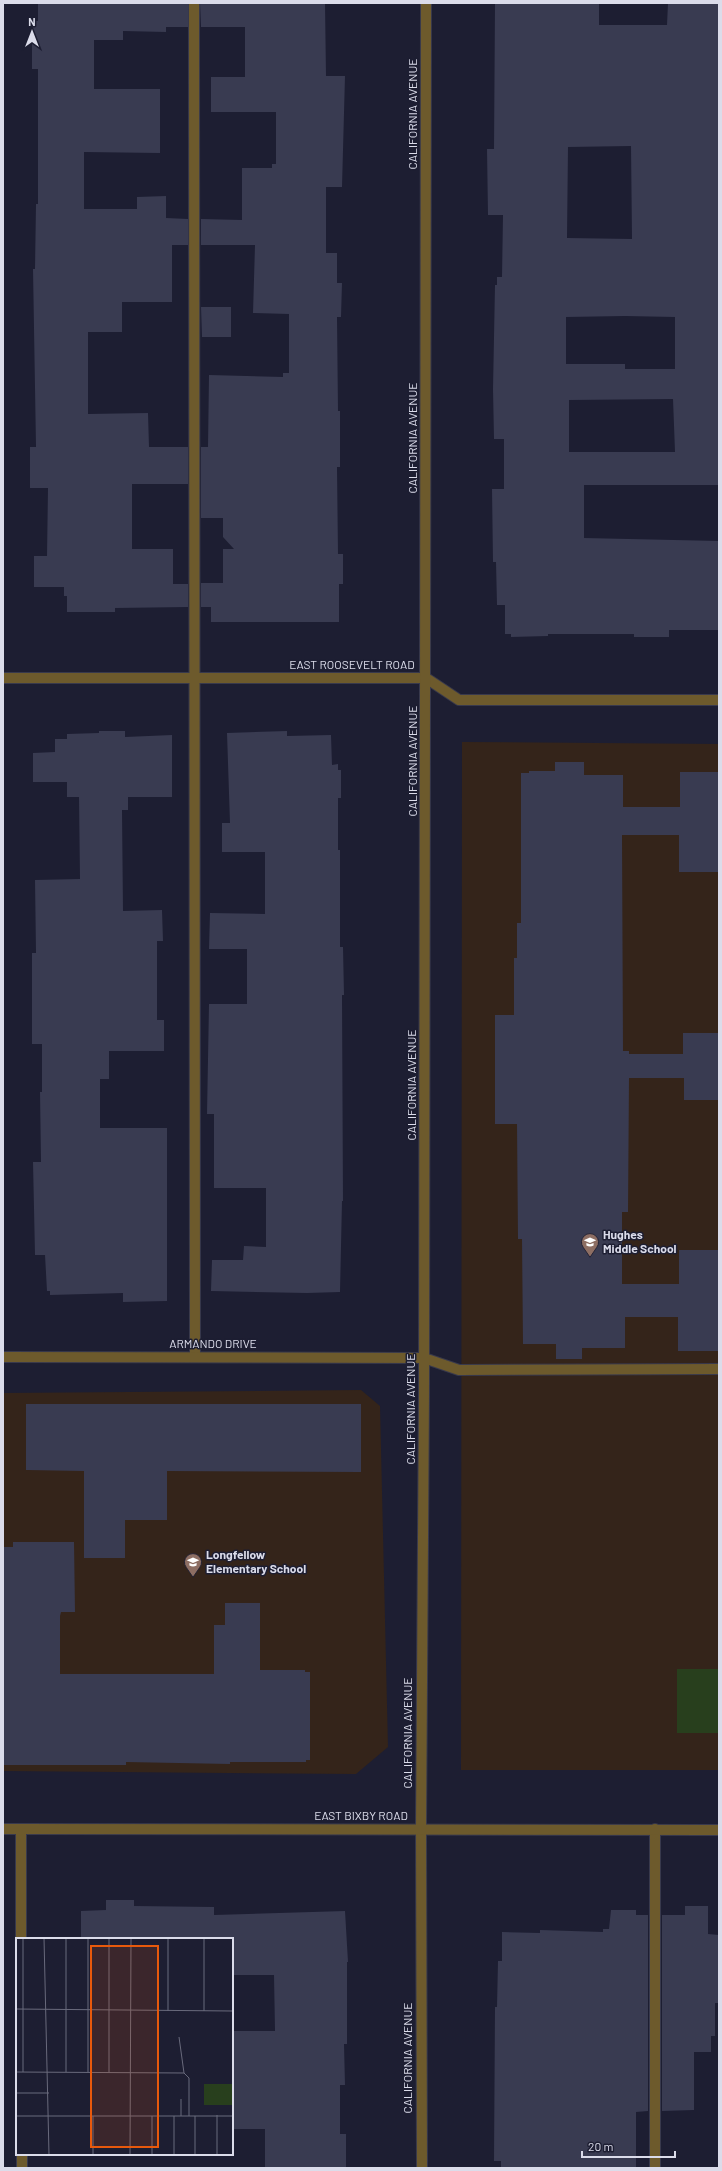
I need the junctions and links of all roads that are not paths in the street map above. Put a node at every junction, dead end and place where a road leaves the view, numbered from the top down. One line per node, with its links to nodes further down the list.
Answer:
1 (194, 3): 4 (street)
2 (426, 3): 5 (street, CALIFORNIA AVENUE)
3 (3, 678): 4 (street, EAST ROOSEVELT ROAD)
4 (194, 678): 5 (street, EAST ROOSEVELT ROAD); 8 (street)
5 (426, 678): 6 (street, EAST ROOSEVELT ROAD); 9 (street, CALIFORNIA AVENUE)
6 (719, 700)
7 (3, 1357): 8 (street, ARMANDO DRIVE)
8 (195, 1357): 9 (street, ARMANDO DRIVE)
9 (424, 1358): 10 (street, ARMANDO DRIVE); 13 (street, CALIFORNIA AVENUE)
10 (719, 1369)
11 (3, 1829): 12 (street, EAST BIXBY ROAD)
12 (21, 1829): 13 (street, EAST BIXBY ROAD); 16 (street)
13 (421, 1829): 14 (street, EAST BIXBY ROAD); 19 (street, CALIFORNIA AVENUE)
14 (655, 1829): 15 (street, EAST BIXBY ROAD); 20 (street)
15 (719, 1830)
16 (21, 1938)
17 (22, 2155): 18 (street)
18 (22, 2168)
19 (422, 2168)
20 (655, 2168)

